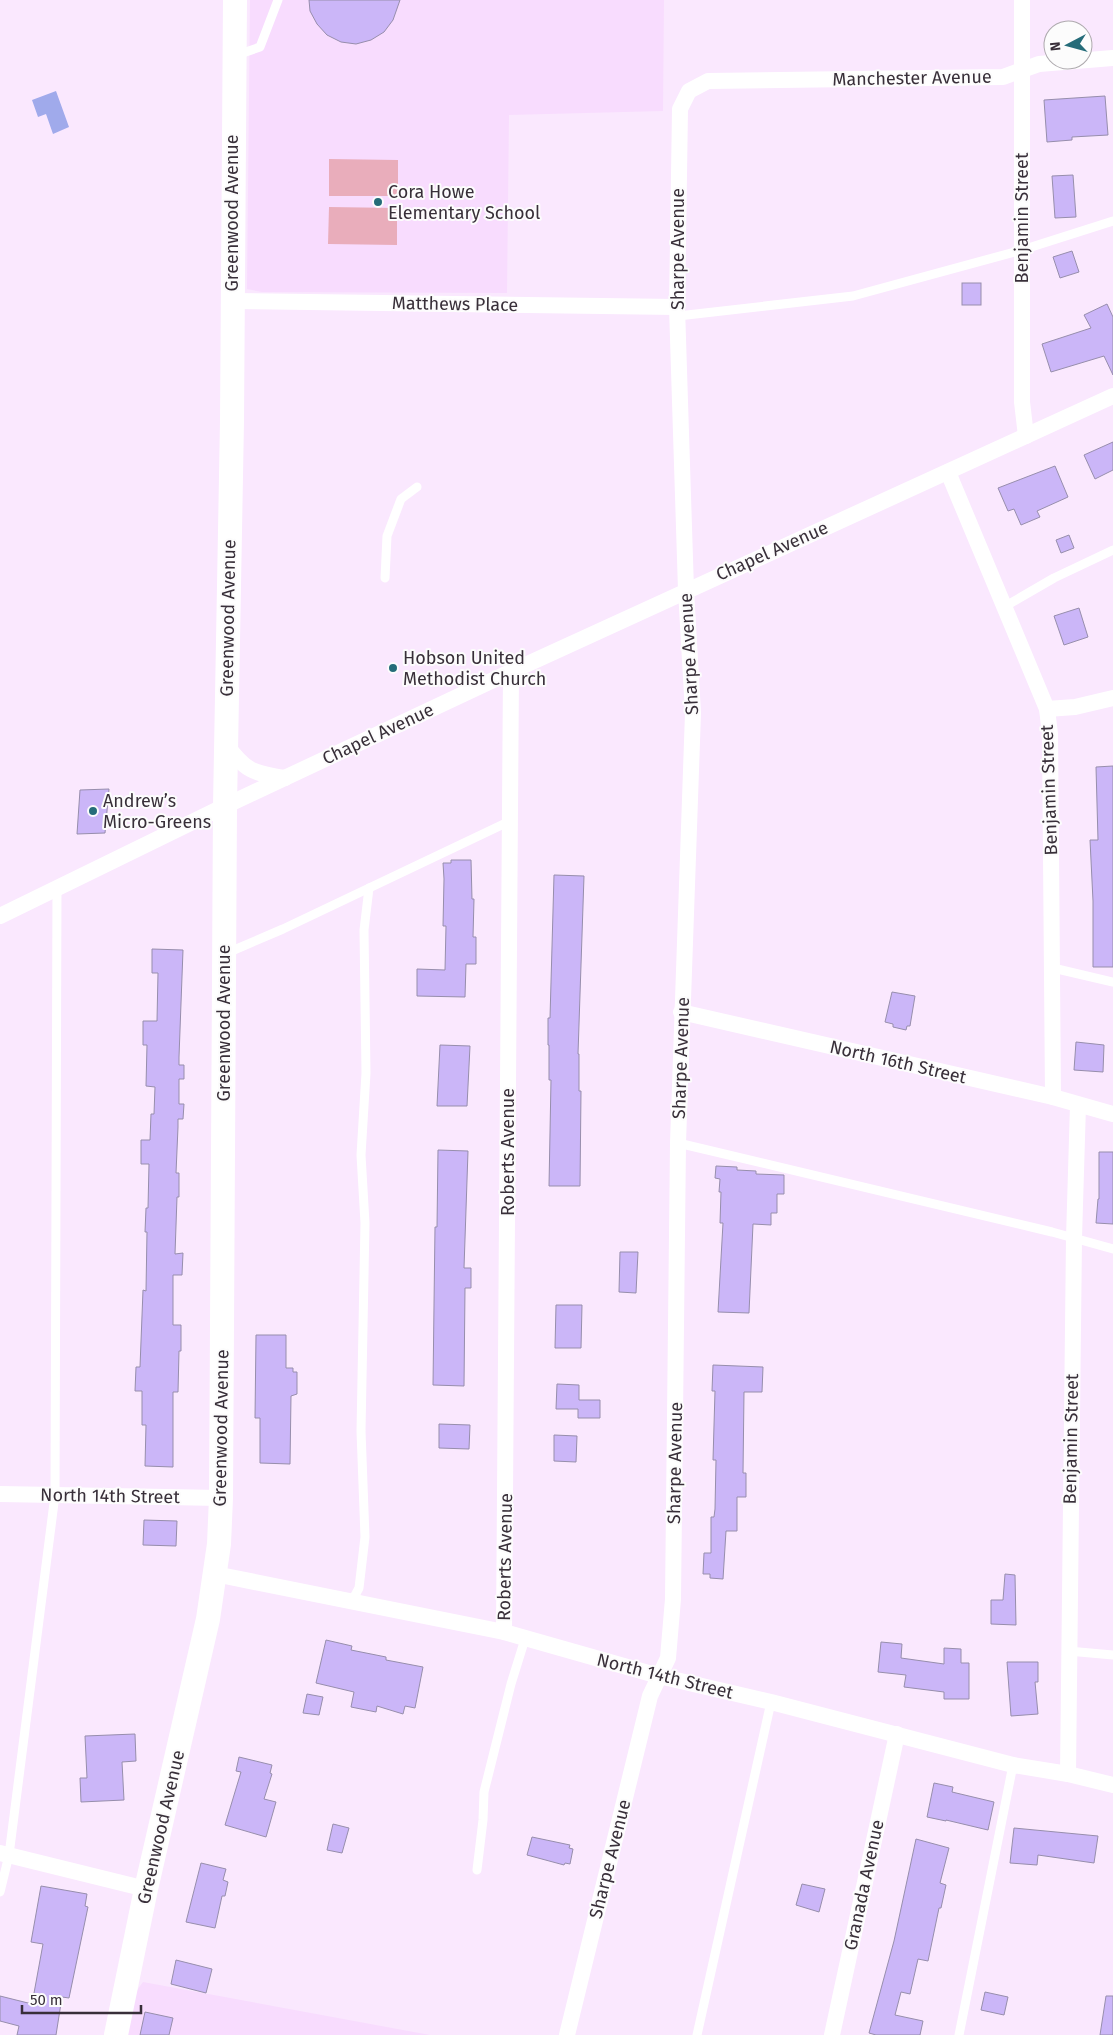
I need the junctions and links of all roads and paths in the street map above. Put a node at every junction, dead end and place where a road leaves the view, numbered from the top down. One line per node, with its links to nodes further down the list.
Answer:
1 (235, 0): 4 (street, Greenwood Avenue)
2 (278, 0): 4 (lane)
3 (1022, 0): 6 (street, Benjamin Street)
4 (234, 56): 10 (street, Greenwood Avenue)
5 (1113, 58): 6 (street, Manchester Avenue)
6 (1022, 71): 7 (street, Manchester Avenue); 9 (street, Benjamin Street)
7 (708, 81): 11 (street, Sharpe Avenue)
8 (1113, 221): 9 (lane)
9 (1022, 250): 11 (lane); 13 (street, Benjamin Street)
10 (232, 301): 11 (street, Matthews Place); 23 (street, Greenwood Avenue)
11 (678, 312): 18 (street, Sharpe Avenue)
12 (1113, 396): 13 (street, Chapel Avenue)
13 (1026, 436): 14 (street, Chapel Avenue)
14 (948, 472): 18 (street, Chapel Avenue); 19 (street, Benjamin Street)
15 (417, 487): 17 (lane)
16 (1113, 550): 19 (lane)
17 (385, 578)
18 (686, 590): 20 (street, Chapel Avenue); 33 (street, Sharpe Avenue)
19 (1004, 607): 22 (street, Benjamin Street)
20 (511, 672): 24 (street, Chapel Avenue); 26 (street, Roberts Avenue)
21 (1113, 698): 22 (street)
22 (1047, 709): 31 (street, Benjamin Street)
23 (226, 744): 24 (street); 25 (street, Greenwood Avenue)
24 (285, 778): 25 (street, Chapel Avenue)
25 (225, 806): 27 (street, Chapel Avenue); 30 (street, Greenwood Avenue)
26 (510, 821): 28 (lane); 45 (street, Roberts Avenue)
27 (57, 888): 29 (street, Chapel Avenue); 41 (lane)
28 (369, 888): 30 (lane); 44 (lane)
29 (0, 916)
30 (224, 954): 42 (street, Greenwood Avenue)
31 (1053, 968): 32 (lane); 34 (street, Benjamin Street)
32 (1113, 982)
33 (682, 1012): 34 (street, North 16th Street); 37 (street, Sharpe Avenue)
34 (1053, 1097): 35 (street, North 16th Street)
35 (1078, 1105): 36 (street, North 16th Street); 38 (street, Benjamin Street)
36 (1113, 1114)
37 (678, 1143): 38 (lane); 49 (street, Sharpe Avenue)
38 (1074, 1238): 39 (lane); 47 (street, Benjamin Street)
39 (1113, 1249)
40 (0, 1494): 41 (street, North 14th Street)
41 (55, 1495): 42 (street, North 14th Street); 55 (lane)
42 (221, 1498): 43 (street, Greenwood Avenue)
43 (215, 1574): 44 (street, North 14th Street); 57 (street, Greenwood Avenue)
44 (352, 1602): 45 (street, North 14th Street)
45 (504, 1632): 46 (street, North 14th Street)
46 (525, 1639): 49 (street, North 14th Street); 56 (lane)
47 (1068, 1650): 48 (lane); 53 (street, Benjamin Street)
48 (1113, 1655)
49 (659, 1676): 50 (street, North 14th Street); 60 (street, Sharpe Avenue)
50 (772, 1702): 51 (street, North 14th Street); 61 (lane)
51 (897, 1734): 52 (street, North 14th Street); 62 (street, Granada Avenue)
52 (1014, 1765): 53 (street, North 14th Street); 63 (lane)
53 (1068, 1774): 54 (street, North 14th Street)
54 (1113, 1785)
55 (4, 1854): 57 (street); 58 (lane)
56 (477, 1870)
57 (146, 1888): 59 (street, Greenwood Avenue)
58 (0, 1892)
59 (116, 2035)
60 (567, 2035)
61 (696, 2035)
62 (832, 2035)
63 (959, 2035)

